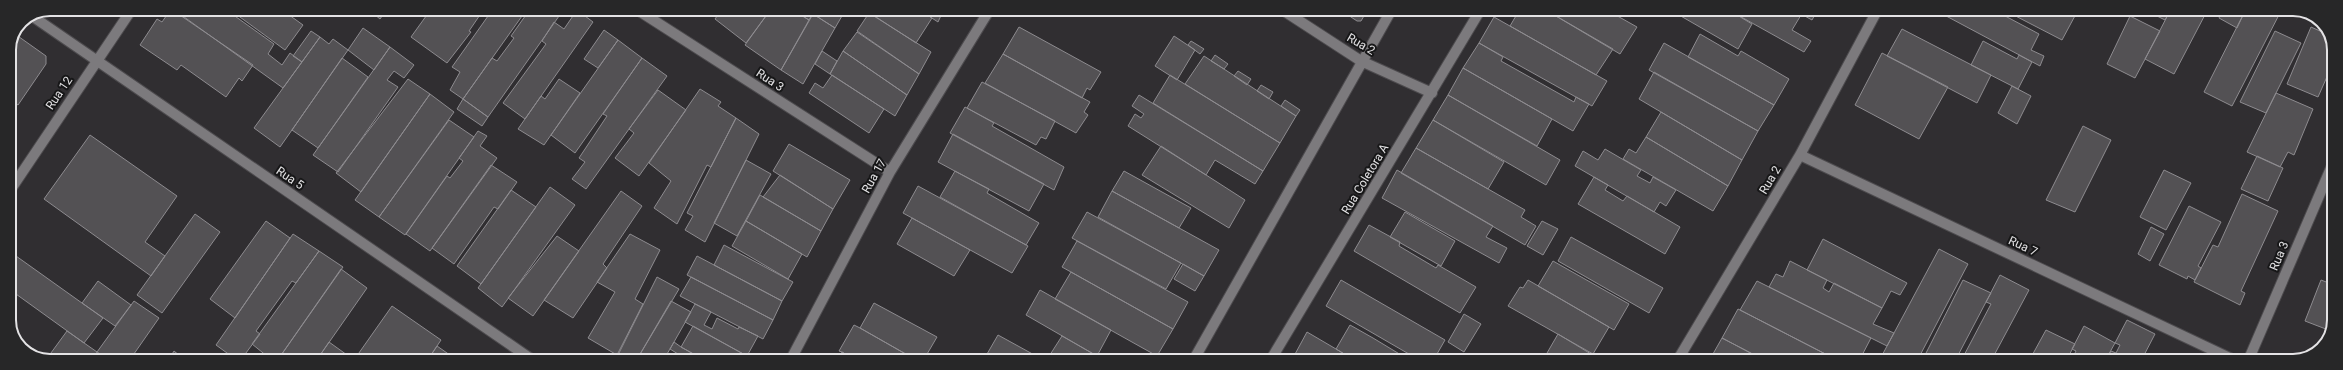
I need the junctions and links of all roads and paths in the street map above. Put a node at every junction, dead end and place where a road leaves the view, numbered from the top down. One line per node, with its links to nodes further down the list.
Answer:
1 (127, 16): 10 (street, Rua 12)
2 (647, 16): 13 (street, Rua 3)
3 (986, 16): 13 (street, Rua 17)
4 (1292, 16): 9 (street, Rua 2)
5 (1388, 16): 9 (street)
6 (1477, 16): 11 (street, Rua Coletora A)
7 (1874, 16): 12 (street, Rua 2)
8 (37, 19): 10 (street, Rua 5)
9 (1361, 61): 11 (street, Rua 2); 18 (street)
10 (96, 62): 15 (street, Rua 12); 16 (street, Rua 5)
11 (1432, 93): 19 (street, Rua Coletora A)
12 (1800, 155): 20 (street, Rua 2); 21 (street, Rua 7)
13 (890, 172): 17 (street, Rua 17)
14 (2327, 177): 22 (street, Rua 3)
15 (16, 182)
16 (524, 354)
17 (794, 354)
18 (1197, 354)
19 (1274, 354)
20 (1681, 354)
21 (2221, 354)
22 (2251, 354)

